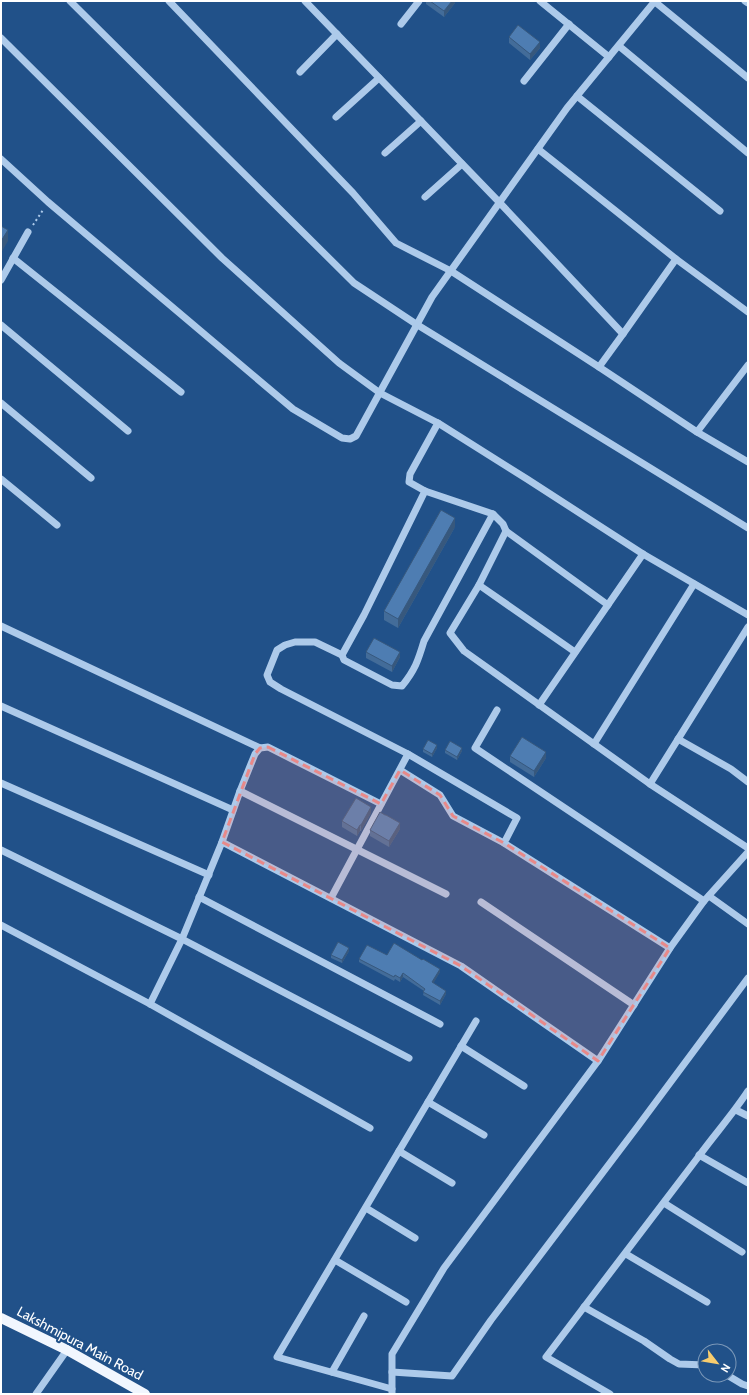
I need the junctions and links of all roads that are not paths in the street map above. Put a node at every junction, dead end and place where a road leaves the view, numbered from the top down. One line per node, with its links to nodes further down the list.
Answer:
1 (70, 1): 36 (street)
2 (169, 1): 33 (street)
3 (305, 1): 11 (street)
4 (419, 1): 9 (street)
5 (540, 1): 10 (street)
6 (655, 1): 13 (street); 17 (street)
7 (745, 1): 8 (street)
8 (748, 4)
9 (401, 24)
10 (569, 24): 14 (street); 18 (street)
11 (337, 34): 15 (street); 16 (street)
12 (1, 38): 42 (street)
13 (619, 46): 14 (street); 24 (street)
14 (609, 57): 19 (street)
15 (300, 72)
16 (379, 78): 20 (street); 21 (street)
17 (748, 78)
18 (524, 81)
19 (577, 96): 22 (street); 29 (street)
20 (336, 118)
21 (421, 121): 23 (street); 26 (street)
22 (538, 149): 28 (street); 32 (street)
23 (385, 153)
24 (748, 153)
25 (1, 159): 42 (street)
26 (462, 164): 27 (street); 28 (street)
27 (425, 197)
28 (500, 203): 33 (street); 38 (street)
29 (720, 211)
30 (28, 232): 31 (street)
31 (13, 258): 34 (street); 41 (street)
32 (676, 259): 35 (street); 38 (street)
33 (451, 271): 36 (street); 40 (street)
34 (1, 280)
35 (748, 312)
36 (416, 324): 42 (street); 53 (street)
37 (1, 325): 45 (street)
38 (623, 334): 40 (street)
39 (748, 365): 46 (street)
40 (599, 366): 46 (street)
41 (181, 392)
42 (380, 392): 44 (street)
43 (1, 403): 49 (street)
44 (438, 423): 50 (street); 55 (street)
45 (128, 431)
46 (697, 432): 47 (street)
47 (748, 462)
48 (1, 478): 52 (street)
49 (90, 478)
50 (425, 491): 51 (street); 63 (street)
51 (493, 514): 54 (street); 63 (street)
52 (57, 525)
53 (748, 528)
54 (506, 531): 57 (street); 58 (street)
55 (643, 554): 56 (street); 58 (street)
56 (694, 584): 59 (street); 68 (street)
57 (479, 586): 62 (street); 64 (street)
58 (608, 605): 62 (street)
59 (748, 615)
60 (1, 626): 69 (street)
61 (748, 626): 67 (street)
62 (575, 652): 64 (street)
63 (342, 655): 70 (street)
64 (539, 705): 68 (street)
65 (1, 706): 77 (street)
66 (497, 710): 90 (street)
67 (678, 739): 73 (street); 74 (street)
68 (594, 744): 74 (street)
69 (260, 748): 75 (street); 76 (street)
70 (408, 754): 71 (street); 79 (street)
71 (400, 770): 76 (street); 79 (street)
72 (1, 782): 84 (street)
73 (748, 782)
74 (650, 784): 80 (street)
75 (240, 791): 77 (street); 81 (street)
76 (381, 804): 81 (street)
77 (234, 810): 78 (street)
78 (222, 842): 84 (street); 88 (street)
79 (504, 843): 94 (street)
80 (748, 848)
81 (357, 849): 85 (street); 88 (street)
82 (1, 850): 93 (street)
83 (748, 852): 86 (street)
84 (208, 875): 87 (street)
85 (446, 894)
86 (709, 896): 90 (street); 91 (street)
87 (199, 897): 93 (street); 99 (street)
88 (331, 898): 102 (street)
89 (482, 902): 97 (street)
90 (704, 902): 94 (street)
91 (748, 924)
92 (1, 925): 96 (street)
93 (182, 938): 96 (street); 101 (street)
94 (670, 948): 97 (street)
95 (748, 978): 128 (street)
96 (150, 1004): 108 (street)
97 (634, 1005): 102 (street)
98 (476, 1021): 100 (street)
99 (440, 1024)
100 (461, 1046): 103 (street); 105 (street)
101 (409, 1058)
102 (598, 1062): 128 (street)
103 (524, 1086)
104 (748, 1091): 106 (street)
105 (428, 1102): 109 (street); 110 (street)
106 (736, 1110): 107 (street); 111 (street)
107 (748, 1116)
108 (370, 1128)
109 (484, 1135)
110 (399, 1151): 112 (street); 115 (street)
111 (700, 1155): 113 (street); 114 (street)
112 (452, 1183)
113 (748, 1183)
114 (664, 1203): 117 (street); 118 (street)
115 (366, 1208): 116 (street); 119 (street)
116 (415, 1238)
117 (742, 1252)
118 (626, 1254): 121 (street); 122 (street)
119 (335, 1260): 120 (street); 127 (street)
120 (406, 1302)
121 (706, 1302)
122 (584, 1307): 126 (street); 134 (street)
123 (364, 1316): 127 (street)
124 (1, 1318): 125 (main road, Lakshmipura Main Road)
125 (67, 1350): 132 (street); 133 (main road, Lakshmipura Main Road)
126 (697, 1365)
127 (332, 1372): 131 (street)
128 (392, 1372): 131 (street)
129 (737, 1381): 130 (street)
130 (748, 1386)
131 (392, 1392)
132 (36, 1394)
133 (145, 1394)
134 (610, 1394)

